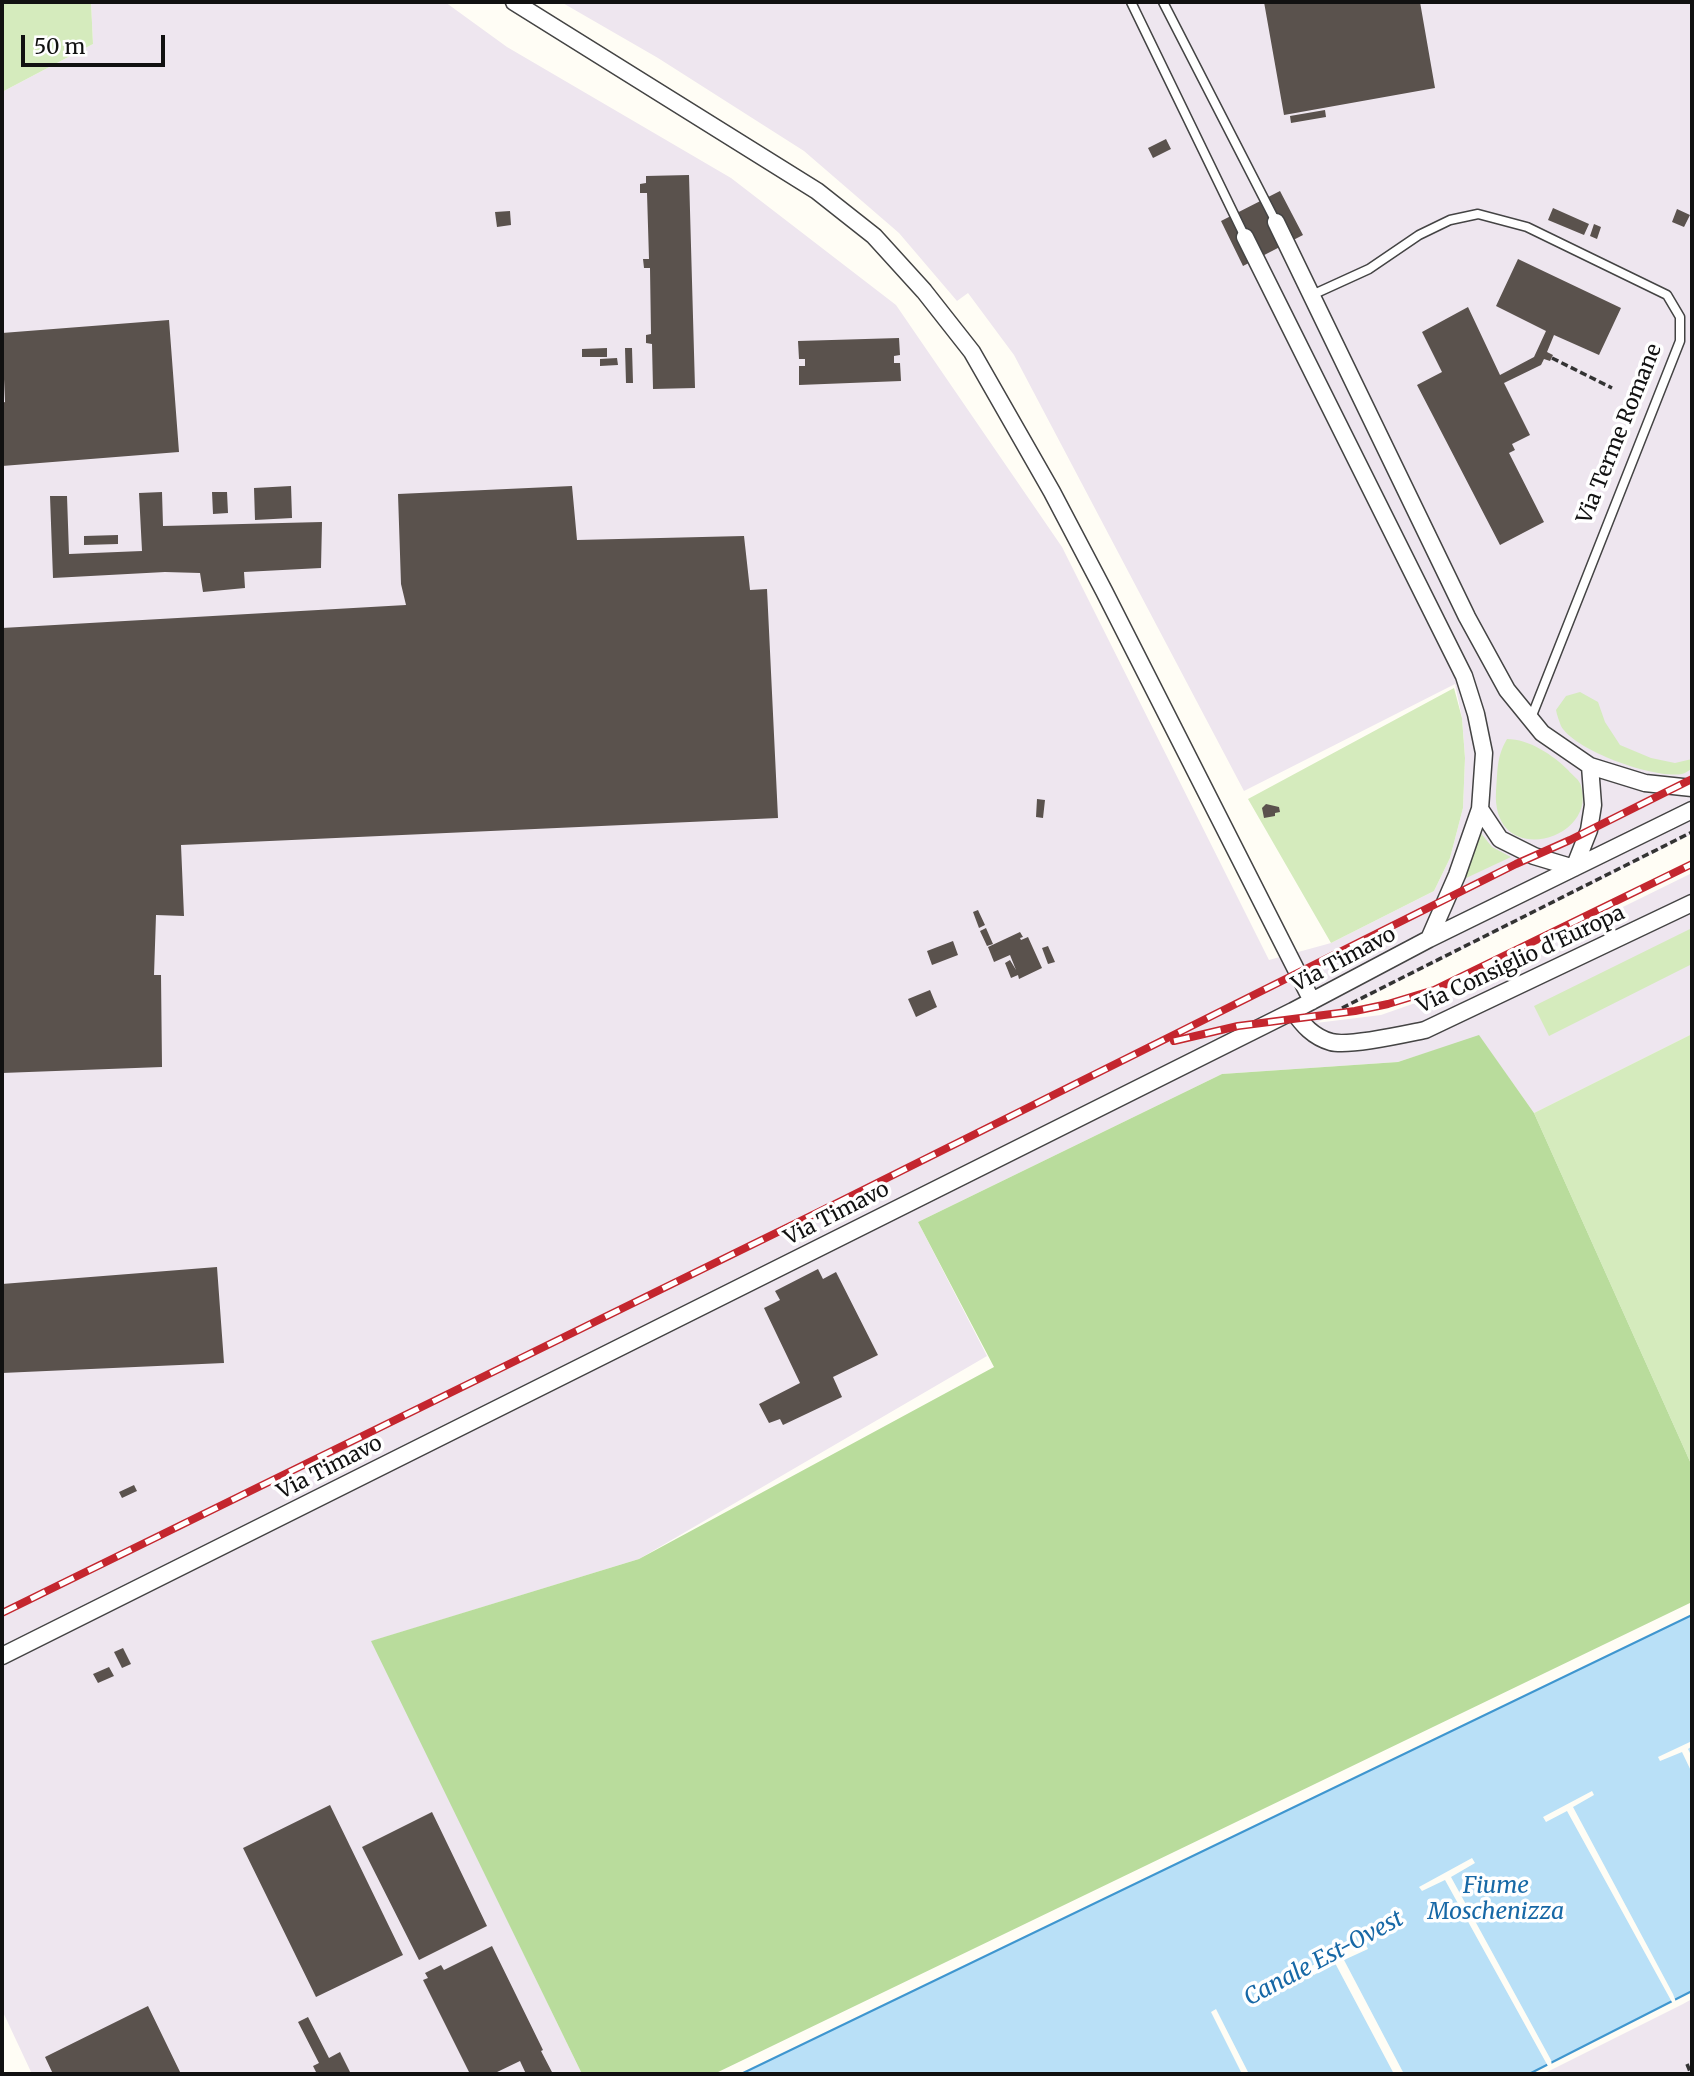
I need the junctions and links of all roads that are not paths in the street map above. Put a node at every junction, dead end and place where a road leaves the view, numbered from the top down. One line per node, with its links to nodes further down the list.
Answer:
1 (514, 2): 15 (street)
2 (1131, 2): 5 (lane)
3 (1163, 2): 4 (lane)
4 (1276, 222): 6 (street)
5 (1245, 237): 10 (street)
6 (1312, 295): 7 (street); 7 (lane, Via Terme Romane)
7 (1531, 719): 8 (street)
8 (1590, 766): 9 (street); 12 (street)
9 (1692, 788)
10 (1480, 809): 12 (street); 14 (street)
11 (1692, 810): 12 (street, Via Timavo)
12 (1574, 868): 14 (street, Via Timavo)
13 (1692, 903): 16 (street, Via Consiglio d'Europa)
14 (1430, 939): 15 (street, Via Timavo)
15 (1312, 1001): 16 (street, Via Timavo)
16 (1293, 1011): 17 (street, Via Timavo)
17 (2, 1656)

